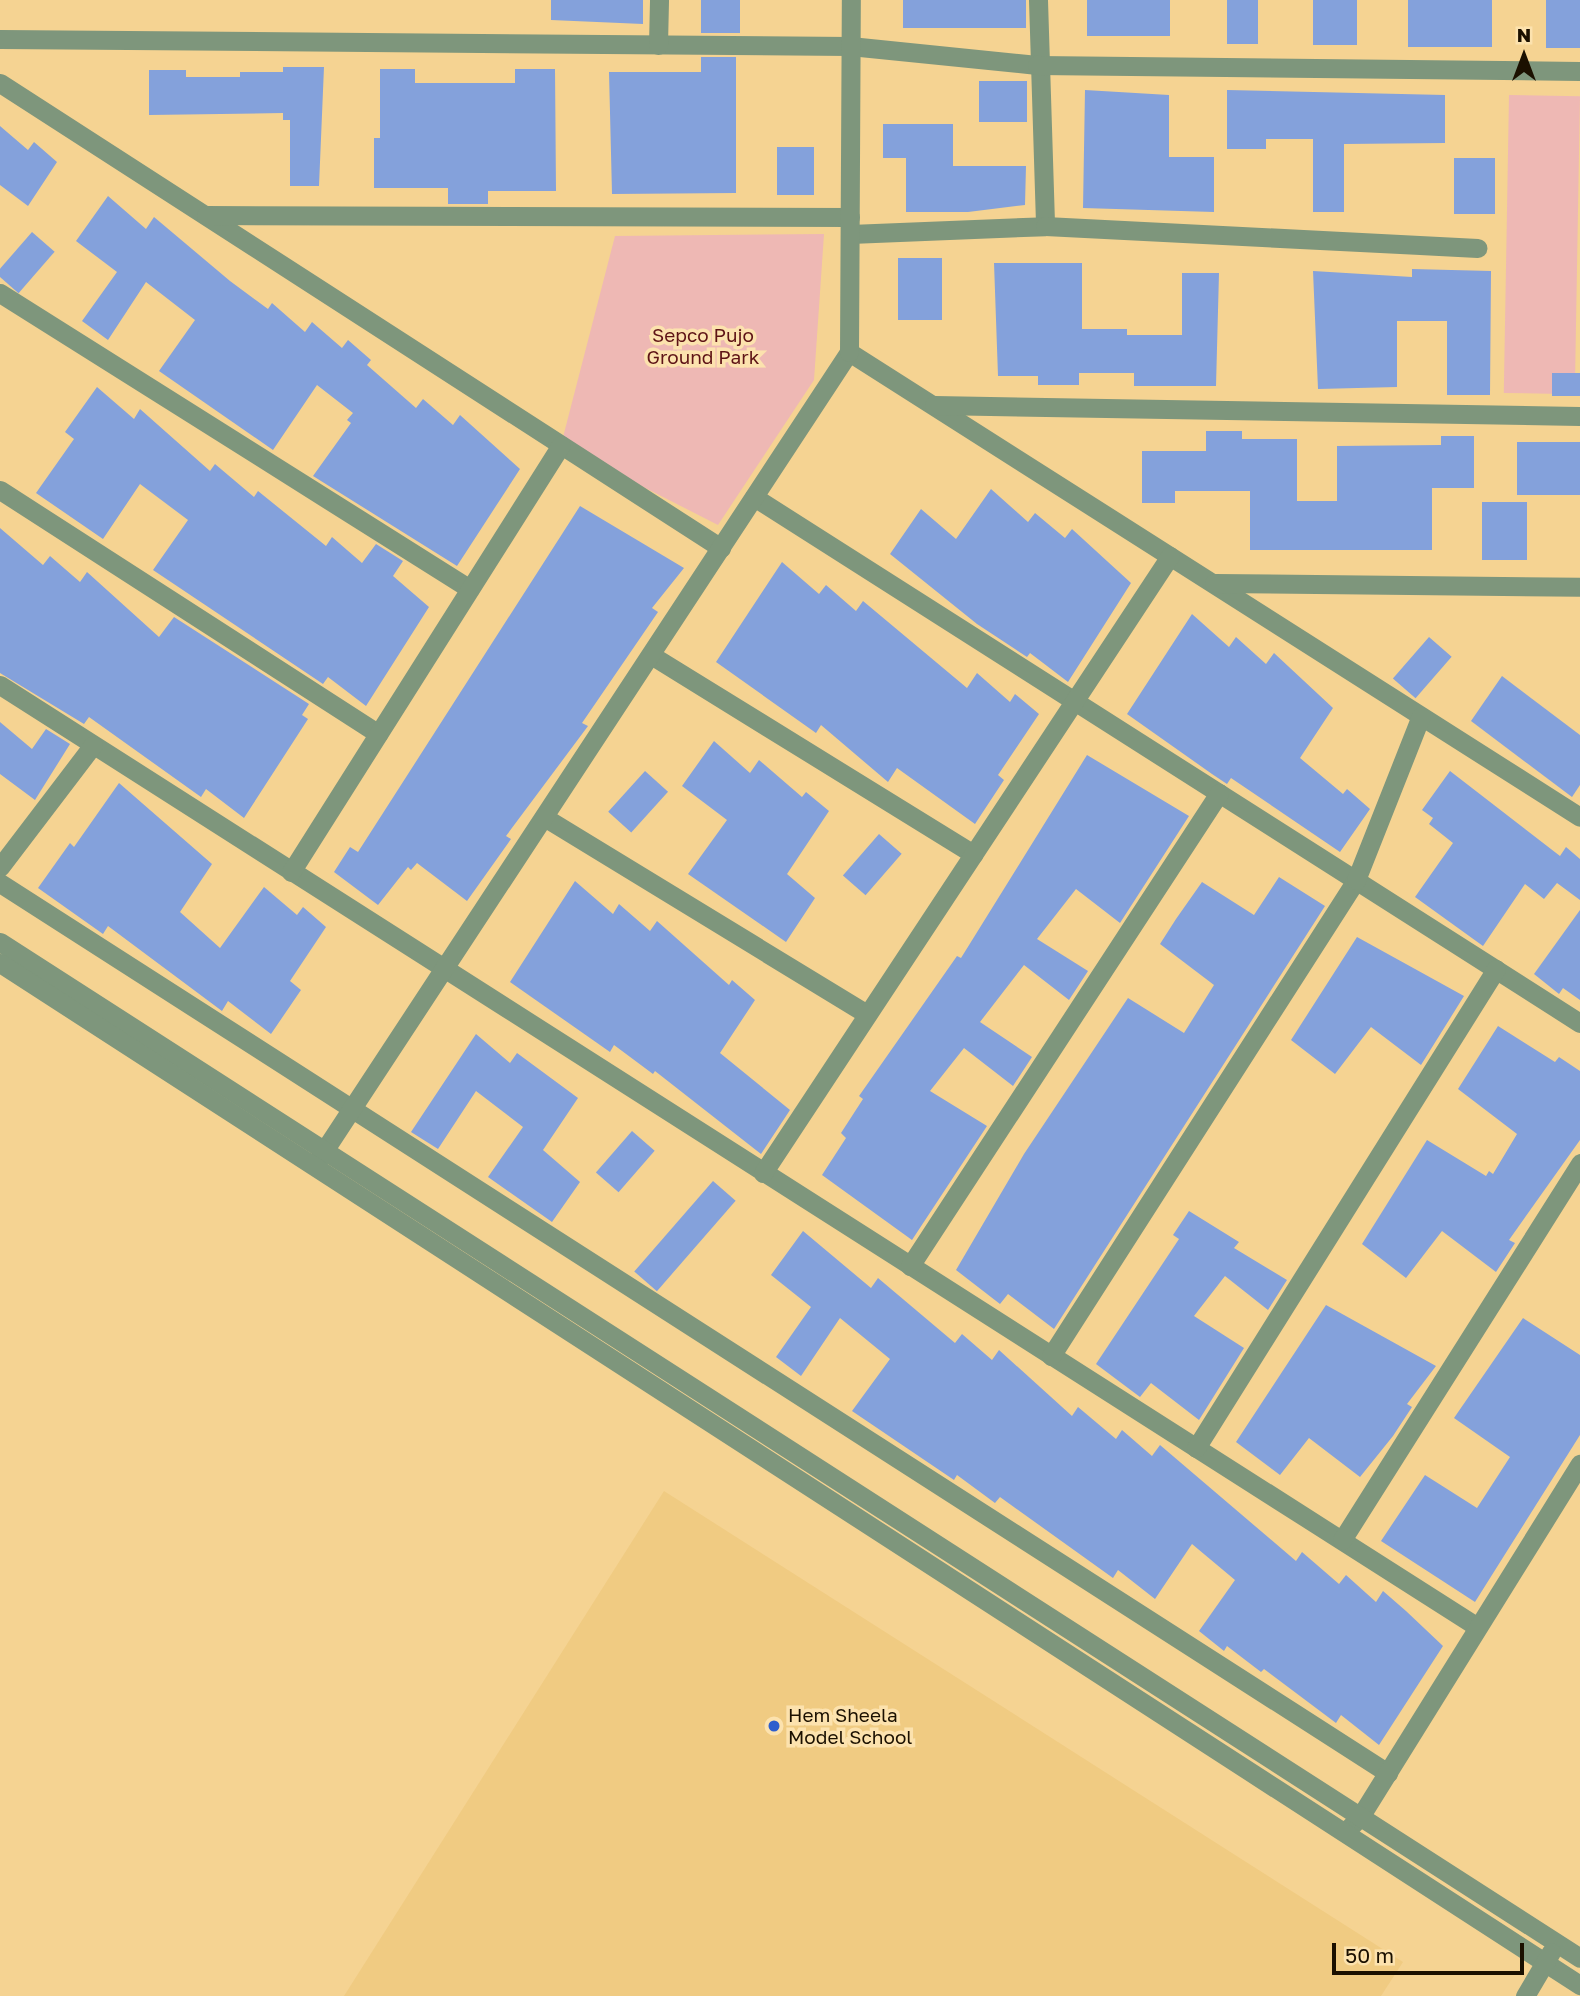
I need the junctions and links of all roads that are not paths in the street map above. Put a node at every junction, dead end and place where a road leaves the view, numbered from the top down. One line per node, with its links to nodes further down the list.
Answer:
1 (659, 0): 5 (street)
2 (851, 0): 6 (street)
3 (1038, 0): 7 (street)
4 (0, 39): 5 (street)
5 (658, 45): 6 (street)
6 (850, 46): 7 (street); 11 (street)
7 (1037, 65): 8 (street); 12 (street)
8 (1580, 71)
9 (0, 83): 10 (street)
10 (205, 215): 11 (street); 18 (street)
11 (850, 225): 12 (street); 15 (street)
12 (1045, 226): 13 (street)
13 (1477, 248)
14 (0, 293): 25 (street)
15 (849, 352): 16 (street); 20 (street)
16 (933, 405): 17 (street); 22 (street)
17 (1580, 416)
18 (561, 445): 21 (street); 25 (street)
19 (0, 490): 30 (street)
20 (754, 497): 21 (street); 28 (street)
21 (721, 548): 26 (street)
22 (1170, 556): 23 (street); 28 (street)
23 (1212, 583): 24 (street); 29 (street)
24 (1580, 586)
25 (470, 589): 30 (street)
26 (651, 655): 33 (street); 35 (street)
27 (0, 685): 31 (street)
28 (1074, 701): 32 (street); 35 (street)
29 (1421, 716): 34 (street); 38 (street)
30 (378, 734): 37 (street)
31 (93, 745): 36 (street); 37 (street)
32 (1219, 793): 38 (street); 50 (street)
33 (544, 817): 43 (street); 44 (street)
34 (1580, 817)
35 (973, 854): 44 (street)
36 (0, 867)
37 (291, 872): 43 (street)
38 (1356, 880): 42 (street); 51 (street)
39 (0, 883): 46 (street)
40 (0, 942): 47 (street)
41 (0, 963): 47 (street)
42 (1496, 969): 45 (street); 52 (street)
43 (444, 970): 46 (street); 49 (street)
44 (867, 1014): 49 (street)
45 (1580, 1023)
46 (353, 1109): 47 (street); 56 (street)
47 (320, 1157): 57 (street); 58 (street)
48 (1580, 1163): 54 (street)
49 (763, 1173): 50 (street)
50 (910, 1266): 51 (street)
51 (1051, 1356): 52 (street)
52 (1196, 1448): 54 (street)
53 (1580, 1464): 55 (street)
54 (1342, 1540): 55 (street)
55 (1476, 1626): 56 (street)
56 (1388, 1773): 57 (street)
57 (1360, 1817): 58 (street); 59 (street)
58 (1345, 1832): 61 (street)
59 (1556, 1943): 60 (street); 61 (street)
60 (1580, 1958)
61 (1545, 1963): 62 (street); 63 (street)
62 (1580, 1985)
63 (1525, 1996)

